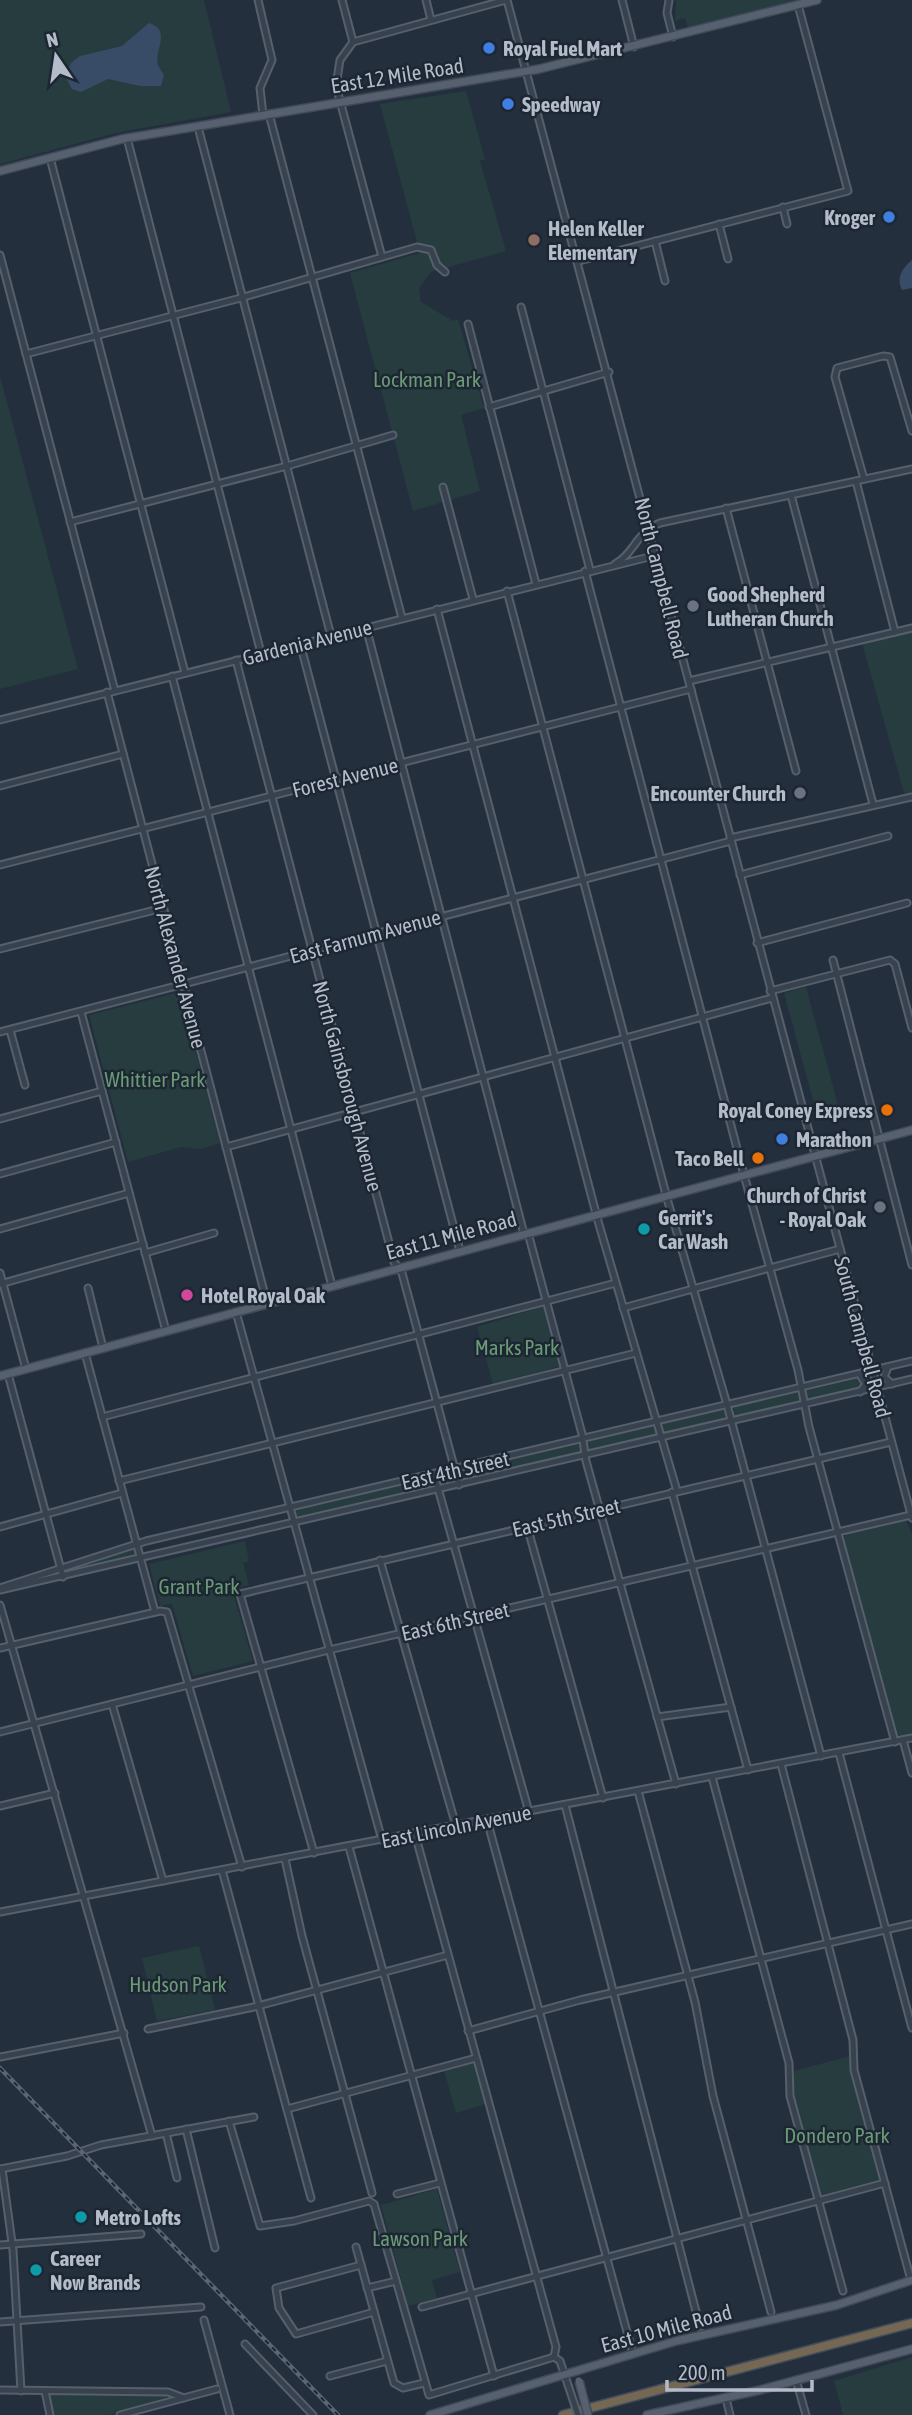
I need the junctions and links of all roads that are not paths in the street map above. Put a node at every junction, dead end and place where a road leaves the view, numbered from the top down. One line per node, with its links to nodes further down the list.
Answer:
1 (258, 0): 15 (street)
2 (342, 0): 11 (street)
3 (426, 0): 9 (street)
4 (507, 0): 9 (street); 13 (street, North Campbell Road)
5 (622, 0): 12 (street)
6 (669, 0): 10 (street)
7 (817, 0): 8 (main road, East 12 Mile Road)
8 (798, 5): 10 (main road, East 12 Mile Road); 20 (street)
9 (431, 20): 11 (street)
10 (673, 37): 12 (main road, East 12 Mile Road)
11 (353, 41): 14 (street)
12 (634, 47): 13 (main road, East 12 Mile Road)
13 (528, 71): 14 (main road, East 12 Mile Road); 27 (street, North Campbell Road)
14 (340, 102): 15 (main road, East 12 Mile Road); 25 (street)
15 (266, 115): 16 (main road, East 12 Mile Road); 29 (street)
16 (198, 127): 17 (main road, East 12 Mile Road); 31 (street)
17 (127, 138): 18 (main road, East 12 Mile Road); 33 (street)
18 (50, 158): 19 (main road, East 12 Mile Road); 35 (street)
19 (0, 171)
20 (783, 207): 21 (street); 22 (street)
21 (719, 224): 23 (street); 26 (street)
22 (787, 224)
23 (655, 241): 27 (street); 30 (street)
24 (0, 255): 36 (street)
25 (382, 257): 28 (street); 29 (street)
26 (728, 259)
27 (579, 261): 37 (street, North Campbell Road)
28 (445, 272)
29 (311, 278): 31 (street); 42 (street)
30 (665, 281)
31 (242, 297): 33 (street); 43 (street)
32 (521, 307): 38 (street)
33 (173, 316): 35 (street); 47 (street)
34 (468, 324): 39 (street)
35 (97, 336): 36 (street); 50 (street)
36 (26, 354): 52 (street)
37 (608, 372): 38 (street); 53 (street, North Campbell Road)
38 (542, 391): 39 (street); 56 (street)
39 (489, 407): 57 (street)
40 (912, 431): 45 (street)
41 (393, 435): 42 (street)
42 (356, 446): 43 (street); 61 (street)
43 (286, 466): 47 (street); 65 (street)
44 (912, 469): 45 (street)
45 (864, 479): 46 (street)
46 (856, 481): 49 (street); 64 (street)
47 (216, 485): 50 (street); 68 (street)
48 (443, 487): 59 (street)
49 (791, 495): 51 (street); 67 (street)
50 (141, 504): 52 (street); 71 (street)
51 (726, 508): 53 (street); 70 (street)
52 (70, 522): 75 (street)
53 (650, 527): 54 (street, North Campbell Road); 55 (street)
54 (657, 555): 55 (street, Gardenia Avenue); 73 (street, North Campbell Road)
55 (615, 564): 56 (street, Gardenia Avenue)
56 (587, 570): 57 (street, Gardenia Avenue); 77 (street)
57 (536, 583): 58 (street, Gardenia Avenue)
58 (507, 591): 59 (street, Gardenia Avenue); 79 (street)
59 (473, 599): 60 (street, Gardenia Avenue)
60 (437, 609): 61 (street, Gardenia Avenue); 80 (street)
61 (402, 618): 62 (street, Gardenia Avenue)
62 (366, 627): 65 (street, Gardenia Avenue); 82 (street)
63 (912, 628): 64 (street)
64 (895, 632): 67 (street)
65 (331, 636): 66 (street, Gardenia Avenue)
66 (300, 643): 68 (street, Gardenia Avenue); 84 (street)
67 (831, 648): 70 (street); 88 (street)
68 (261, 653): 69 (street, Gardenia Avenue)
69 (236, 660): 71 (street, Gardenia Avenue); 86 (street, North Gainsborough Avenue)
70 (766, 663): 73 (street); 83 (street)
71 (185, 673): 72 (street, Gardenia Avenue)
72 (172, 676): 75 (street, Gardenia Avenue); 89 (street)
73 (689, 681): 74 (street, North Campbell Road)
74 (691, 688): 77 (street, Forest Avenue); 92 (street, North Campbell Road)
75 (115, 691): 76 (street, Gardenia Avenue)
76 (107, 692): 78 (street, Gardenia Avenue); 81 (street, North Alexander Avenue)
77 (621, 706): 79 (street, Forest Avenue); 93 (street)
78 (0, 720)
79 (543, 727): 80 (street, Forest Avenue); 96 (street)
80 (472, 745): 82 (street, Forest Avenue); 97 (street)
81 (123, 754): 85 (street); 90 (street, North Alexander Avenue)
82 (401, 763): 84 (street, Forest Avenue); 100 (street)
83 (796, 771)
84 (336, 779): 86 (street, Forest Avenue); 101 (street)
85 (0, 786)
86 (272, 796): 89 (street, Forest Avenue); 104 (street, North Gainsborough Avenue)
87 (912, 798): 88 (street, East Farnum Avenue)
88 (873, 804): 92 (street, East Farnum Avenue)
89 (207, 812): 90 (street, Forest Avenue); 106 (street)
90 (143, 828): 94 (street, Forest Avenue); 99 (street, North Alexander Avenue)
91 (888, 836): 95 (street)
92 (730, 840): 93 (street, East Farnum Avenue); 95 (street, North Campbell Road)
93 (661, 859): 96 (street, East Farnum Avenue); 112 (street)
94 (0, 865)
95 (740, 875): 102 (street, North Campbell Road)
96 (583, 879): 97 (street, East Farnum Avenue); 116 (street)
97 (512, 897): 100 (street, East Farnum Avenue); 117 (street)
98 (906, 903): 102 (street)
99 (163, 908): 103 (street); 108 (street, North Alexander Avenue)
100 (441, 915): 101 (street, East Farnum Avenue); 118 (street)
101 (376, 932): 104 (street, East Farnum Avenue); 121 (street)
102 (757, 943): 109 (street, North Campbell Road)
103 (0, 949)
104 (312, 950): 106 (street, East Farnum Avenue); 122 (street, North Gainsborough Avenue)
105 (833, 960): 107 (street)
106 (248, 967): 108 (street, East Farnum Avenue); 124 (street)
107 (836, 973): 109 (street); 113 (street); 126 (street)
108 (184, 985): 111 (street, East Farnum Avenue); 128 (street, North Alexander Avenue)
109 (770, 991): 110 (street, North Campbell Road)
110 (772, 998): 112 (street); 129 (street, North Campbell Road)
111 (81, 1012): 114 (street, East Farnum Avenue); 120 (street)
112 (702, 1016): 116 (street); 131 (street)
113 (912, 1028)
114 (10, 1030): 115 (street, East Farnum Avenue); 119 (street)
115 (0, 1032)
116 (625, 1037): 117 (street); 133 (street)
117 (554, 1055): 118 (street); 134 (street)
118 (483, 1077): 121 (street); 137 (street)
119 (25, 1085)
120 (102, 1091): 123 (street); 127 (street)
121 (419, 1095): 122 (street); 140 (street)
122 (355, 1112): 124 (street); 143 (street, North Gainsborough Avenue)
123 (0, 1119)
124 (290, 1129): 128 (street); 148 (street)
125 (912, 1130): 126 (main road, East 11 Mile Road)
126 (878, 1139): 129 (main road, East 11 Mile Road); 142 (street)
127 (116, 1142): 130 (street); 132 (street)
128 (226, 1147): 152 (street, North Alexander Avenue)
129 (815, 1156): 131 (main road, East 11 Mile Road); 139 (street, South Campbell Road)
130 (0, 1174)
131 (744, 1175): 133 (main road, East 11 Mile Road); 144 (street)
132 (129, 1193): 135 (street); 138 (street)
133 (667, 1196): 134 (main road, East 11 Mile Road); 150 (street)
134 (596, 1214): 137 (main road, East 11 Mile Road); 147 (street)
135 (0, 1229)
136 (214, 1233): 141 (street)
137 (526, 1233): 140 (main road, East 11 Mile Road); 151 (street)
138 (143, 1244): 141 (street); 146 (street)
139 (840, 1249): 144 (street); 164 (street, South Campbell Road)
140 (460, 1251): 143 (main road, East 11 Mile Road)
141 (145, 1253): 155 (street)
142 (912, 1265)
143 (398, 1268): 148 (main road, East 11 Mile Road); 156 (street, North Gainsborough Avenue)
144 (770, 1268): 150 (street); 171 (street)
145 (0, 1273): 146 (street)
146 (1, 1283): 162 (street)
147 (616, 1283): 151 (street); 153 (street)
148 (332, 1286): 152 (main road, East 11 Mile Road)
149 (88, 1288): 157 (street)
150 (693, 1288): 153 (street); 175 (street)
151 (546, 1301): 156 (street); 163 (street)
152 (267, 1303): 154 (main road, East 11 Mile Road)
153 (623, 1308): 159 (street)
154 (236, 1312): 155 (main road, East 11 Mile Road); 167 (street)
155 (166, 1331): 157 (main road, East 11 Mile Road)
156 (419, 1334): 167 (street); 173 (street, North Gainsborough Avenue)
157 (103, 1348): 158 (main road, East 11 Mile Road)
158 (85, 1353): 162 (main road, East 11 Mile Road); 176 (street)
159 (636, 1353): 163 (street); 178 (street)
160 (912, 1361): 161 (street, East 4th Street)
161 (888, 1367): 164 (street, East 4th Street); 169 (street)
162 (26, 1369): 165 (main road, East 11 Mile Road)
163 (565, 1370): 173 (street); 180 (street)
164 (872, 1372): 166 (street, East 4th Street); 170 (street, South Campbell Road)
165 (4, 1375): 195 (street)
166 (860, 1375): 171 (street, East 4th Street); 172 (street)
167 (253, 1377): 176 (street); 181 (street)
168 (912, 1379): 169 (street, East 4th Street)
169 (892, 1384): 170 (street, East 4th Street)
170 (877, 1388): 172 (street, East 4th Street); 182 (street, South Campbell Road)
171 (801, 1389): 174 (street); 175 (street, East 4th Street)
172 (860, 1392): 174 (street, East 4th Street)
173 (437, 1401): 181 (street); 185 (street, North Gainsborough Avenue)
174 (804, 1404): 177 (street, East 4th Street); 184 (street)
175 (727, 1406): 177 (street); 178 (street, East 4th Street)
176 (102, 1417): 188 (street)
177 (730, 1422): 179 (street, East 4th Street); 187 (street)
178 (657, 1423): 179 (street); 180 (street, East 4th Street)
179 (661, 1438): 183 (street, East 4th Street); 191 (street)
180 (583, 1440): 183 (street); 185 (street, East 4th Street)
181 (271, 1441): 188 (street); 193 (street)
182 (891, 1442): 184 (street, East 5th Street); 196 (street, South Campbell Road)
183 (585, 1456): 189 (street, East 4th Street); 194 (street)
184 (817, 1459): 187 (street, East 5th Street); 200 (street)
185 (455, 1469): 186 (street, East 4th Street); 189 (street, North Gainsborough Avenue)
186 (434, 1474): 190 (street); 193 (street, East 4th Street)
187 (744, 1476): 191 (street, East 5th Street); 203 (street)
188 (119, 1481): 192 (street)
189 (460, 1485): 190 (street, East 4th Street)
190 (438, 1490): 197 (street, East 4th Street); 201 (street)
191 (674, 1492): 194 (street, East 5th Street); 206 (street)
192 (122, 1493): 195 (street); 202 (street)
193 (289, 1508): 197 (street); 202 (street, East 4th Street)
194 (599, 1509): 198 (street, East 5th Street); 210 (street)
195 (46, 1514): 199 (street); 207 (street)
196 (912, 1517): 200 (street, East 6th Street)
197 (293, 1524): 204 (street, East 4th Street); 209 (street)
198 (527, 1526): 201 (street, East 5th Street); 212 (street)
199 (0, 1527)
200 (838, 1532): 203 (street, East 6th Street); 229 (street)
201 (453, 1543): 205 (street, East 5th Street); 215 (street)
202 (136, 1545): 204 (street); 207 (street, East 4th Street)
203 (765, 1549): 206 (street, East 6th Street); 231 (street)
204 (140, 1559): 208 (street, East 4th Street); 214 (street)
205 (380, 1560): 209 (street, East 5th Street); 216 (street)
206 (692, 1566): 210 (street, East 6th Street); 223 (street)
207 (61, 1569): 208 (street); 211 (street, East 4th Street)
208 (63, 1577): 211 (street, East 4th Street)
209 (307, 1577): 219 (street); 220 (street, East 5th Street)
210 (619, 1582): 212 (street, East 6th Street); 224 (street)
211 (0, 1589)
212 (547, 1600): 215 (street, East 6th Street); 239 (street)
213 (0, 1605): 217 (street)
214 (155, 1612): 217 (street); 221 (street)
215 (474, 1616): 216 (street, East 6th Street); 242 (street)
216 (401, 1633): 219 (street, East 6th Street); 244 (street)
217 (12, 1646): 218 (street); 225 (street)
218 (0, 1648)
219 (328, 1650): 220 (street, East 6th Street); 246 (street)
220 (260, 1666): 221 (street, East 6th Street); 248 (street)
221 (189, 1684): 222 (street, East 6th Street); 250 (street)
222 (112, 1704): 225 (street, East 6th Street); 252 (street)
223 (731, 1707): 224 (street); 233 (street)
224 (657, 1717): 236 (street)
225 (35, 1724): 226 (street, East 6th Street); 238 (street)
226 (0, 1732)
227 (912, 1738): 228 (street, East Lincoln Avenue)
228 (903, 1740): 229 (street, East Lincoln Avenue); 234 (street)
229 (895, 1742): 230 (street, East Lincoln Avenue)
230 (839, 1753): 231 (street, East Lincoln Avenue); 256 (street)
231 (821, 1756): 232 (street, East Lincoln Avenue)
232 (781, 1764): 233 (street, East Lincoln Avenue); 257 (street)
233 (748, 1770): 235 (street, East Lincoln Avenue)
234 (912, 1773)
235 (712, 1777): 236 (street, East Lincoln Avenue); 259 (street)
236 (676, 1784): 237 (street, East Lincoln Avenue)
237 (638, 1791): 239 (street, East Lincoln Avenue); 261 (street)
238 (55, 1793): 241 (street); 253 (street)
239 (603, 1798): 240 (street, East Lincoln Avenue)
240 (565, 1805): 242 (street, East Lincoln Avenue); 263 (street)
241 (0, 1806)
242 (529, 1812): 243 (street, East Lincoln Avenue)
243 (488, 1820): 244 (street, East Lincoln Avenue); 265 (street)
244 (456, 1826): 245 (street, East Lincoln Avenue)
245 (415, 1834): 246 (street, East Lincoln Avenue); 258 (street)
246 (382, 1840): 247 (street, East Lincoln Avenue)
247 (349, 1847): 248 (street, East Lincoln Avenue); 260 (street)
248 (314, 1853): 249 (street, East Lincoln Avenue)
249 (285, 1859): 250 (street, East Lincoln Avenue); 262 (street)
250 (242, 1867): 251 (street, East Lincoln Avenue)
251 (222, 1870): 252 (street, East Lincoln Avenue); 264 (street)
252 (163, 1881): 253 (street, East Lincoln Avenue)
253 (85, 1896): 254 (street, East Lincoln Avenue); 269 (street)
254 (0, 1912)
255 (912, 1924): 256 (street)
256 (886, 1930): 257 (street); 266 (street)
257 (828, 1943): 259 (street); 283 (street)
258 (448, 1955): 260 (street); 268 (street)
259 (761, 1959): 261 (street); 287 (street)
260 (384, 1972): 262 (street); 272 (street)
261 (688, 1976): 263 (street); 288 (street)
262 (316, 1990): 264 (street); 273 (street)
263 (614, 1993): 265 (street); 290 (street)
264 (258, 2006): 267 (street); 274 (street)
265 (539, 2012): 268 (street); 295 (street)
266 (912, 2028)
267 (148, 2029)
268 (468, 2031): 271 (street)
269 (124, 2033): 270 (street); 279 (street)
270 (0, 2057)
271 (476, 2058): 272 (street); 297 (street)
272 (411, 2076): 273 (street); 282 (street)
273 (345, 2094): 274 (street); 284 (street)
274 (287, 2109): 286 (street)
275 (254, 2117): 276 (street)
276 (229, 2121): 277 (street); 299 (street)
277 (186, 2129): 278 (street); 294 (street)
278 (166, 2133): 279 (street); 281 (street)
279 (152, 2136): 280 (street)
280 (1, 2169): 291 (street)
281 (177, 2178)
282 (440, 2183): 285 (street); 302 (street)
283 (885, 2183): 287 (street); 298 (street)
284 (372, 2193)
285 (397, 2194)
286 (311, 2198)
287 (818, 2200): 288 (street); 301 (street)
288 (746, 2220): 290 (street); 306 (street)
289 (141, 2234): 291 (street)
290 (677, 2239): 295 (street); 311 (street)
291 (13, 2244): 292 (street); 308 (street)
292 (0, 2245)
293 (356, 2247): 296 (street)
294 (215, 2248)
295 (607, 2258): 297 (street); 314 (street)
296 (361, 2265): 300 (street); 305 (street)
297 (537, 2276): 302 (street); 315 (street)
298 (911, 2280): 314 (main road, East 10 Mile Road)
299 (396, 2281): 300 (street); 321 (street)
300 (367, 2288): 305 (street)
301 (843, 2291)
302 (471, 2294): 304 (street); 318 (street)
303 (201, 2307): 308 (street)
304 (422, 2307)
305 (374, 2312): 316 (street)
306 (771, 2312)
307 (204, 2320): 331 (street)
308 (18, 2321): 309 (street); 324 (street)
309 (0, 2322)
310 (912, 2323): 334 (highway)
311 (700, 2327)
312 (245, 2344): 332 (street)
313 (912, 2349): 320 (main road)
314 (633, 2354): 317 (main road, East 10 Mile Road); 336 (main road, bridge)
315 (554, 2357): 317 (street); 318 (street)
316 (387, 2361): 319 (street); 321 (street)
317 (565, 2374): 333 (main road, East 10 Mile Road); 335 (street, bridge)
318 (494, 2375): 321 (street)
319 (330, 2376)
320 (796, 2380): 327 (main road); 338 (street)
321 (424, 2383)
322 (217, 2389): 326 (street)
323 (0, 2390): 324 (street)
324 (21, 2391): 325 (street)
325 (45, 2391): 326 (street); 329 (street)
326 (184, 2398): 330 (street)
327 (726, 2398): 328 (main road); 337 (street)
328 (652, 2414)
329 (50, 2415)
330 (120, 2415)
331 (230, 2415)
332 (313, 2415)
333 (430, 2415)
334 (563, 2415)
335 (578, 2415)
336 (589, 2415)
337 (730, 2415)
338 (806, 2415)

